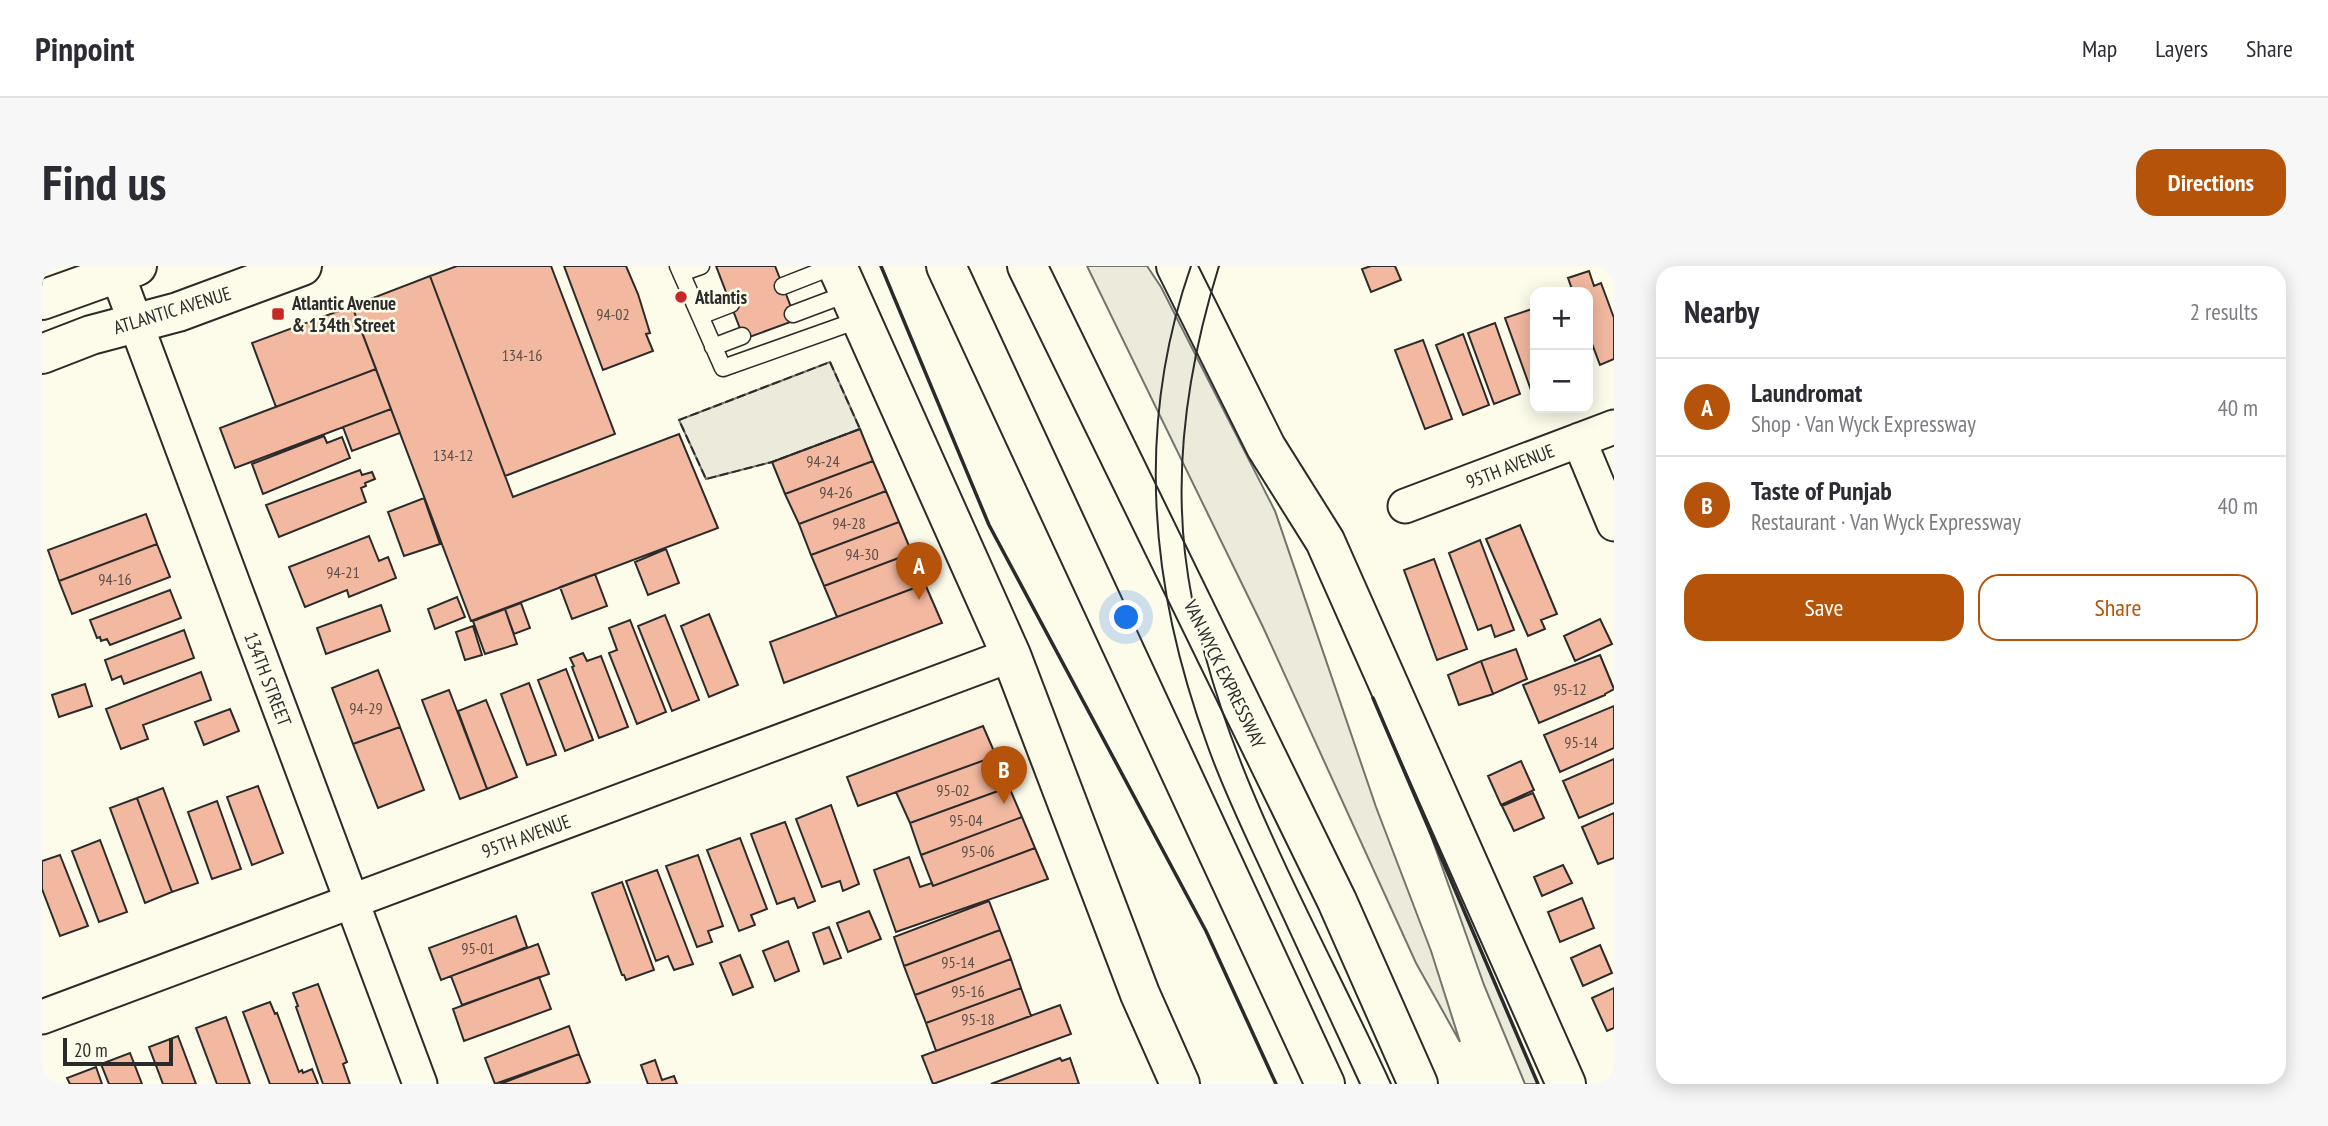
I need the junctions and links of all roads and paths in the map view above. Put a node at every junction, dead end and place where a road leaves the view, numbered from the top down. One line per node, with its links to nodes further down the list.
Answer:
1 (302, 266): 14 (main road, ATLANTIC AVENUE)
2 (701, 266): 7 (lane)
3 (946, 266): 27 (main road)
4 (1027, 266): 28 (main road, VAN WYCK EXPRESSWAY)
5 (1176, 266): 29 (main road)
6 (127, 270): 10 (main road); 14 (street, 134TH STREET)
7 (680, 270): 13 (lane)
8 (783, 286): 9 (lane)
9 (845, 286): 12 (lane); 16 (lane); 22 (main road)
10 (42, 300)
11 (731, 304): 13 (lane)
12 (793, 314)
13 (701, 316): 16 (lane)
14 (136, 323): 17 (main road, ATLANTIC AVENUE); 23 (street, 134TH STREET)
15 (742, 336): 16 (lane)
16 (713, 347)
17 (42, 354)
18 (1614, 427): 19 (street, 95TH AVENUE)
19 (1579, 440): 20 (street, 95TH AVENUE); 21 (street)
20 (1405, 506)
21 (1614, 524)
22 (1010, 655): 23 (street, 95TH AVENUE); 26 (main road)
23 (352, 901): 24 (street, 95TH AVENUE); 25 (street, 134TH STREET)
24 (42, 1017)
25 (420, 1084)
26 (1180, 1084)
27 (1325, 1084)
28 (1418, 1084)
29 (1566, 1084)

